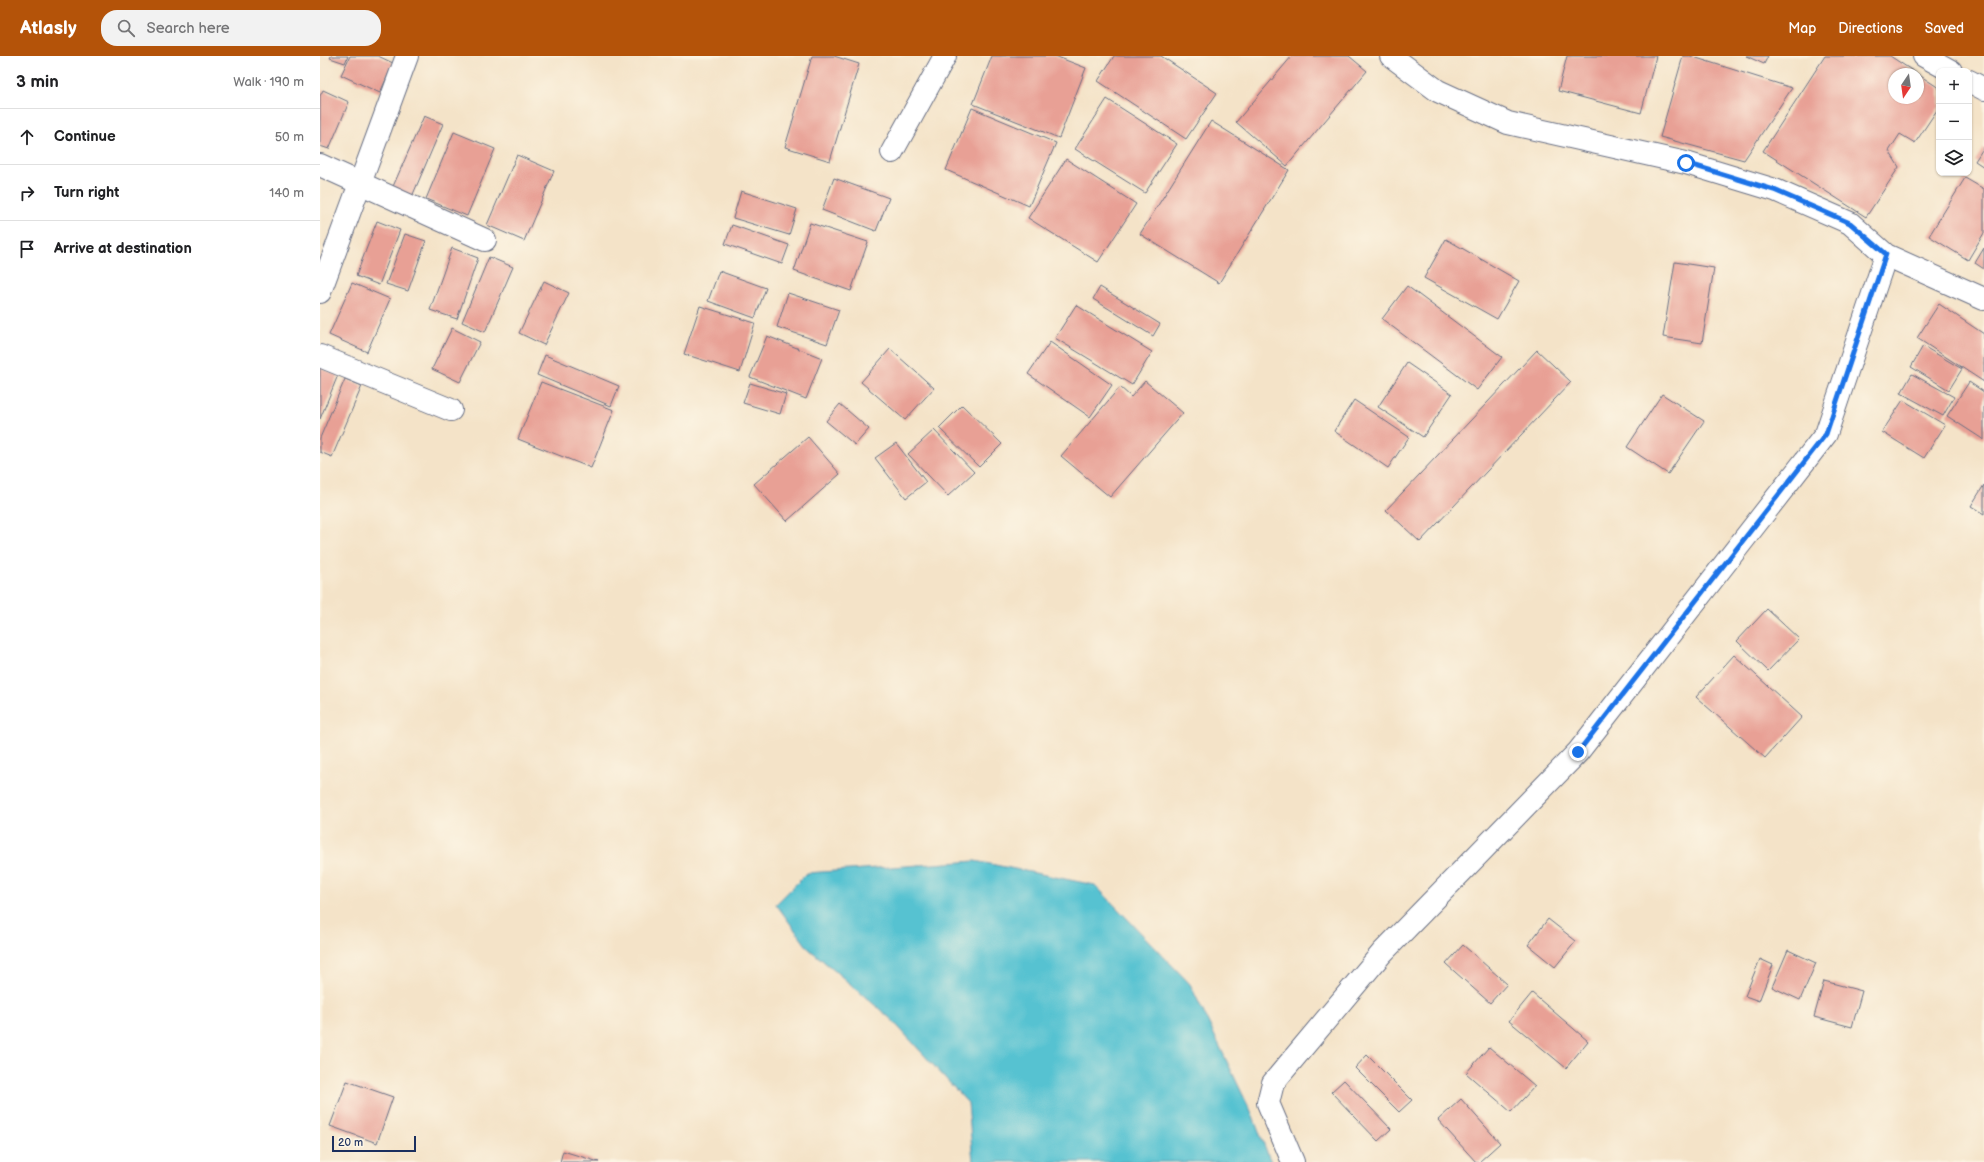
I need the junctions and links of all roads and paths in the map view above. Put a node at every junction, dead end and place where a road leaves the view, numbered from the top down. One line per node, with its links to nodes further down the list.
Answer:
1 (407, 56): 10 (street)
2 (945, 56): 8 (street)
3 (1391, 56): 12 (street)
4 (1924, 56): 5 (street)
5 (1946, 68)
6 (1972, 83): 7 (street)
7 (1984, 89)
8 (892, 152)
9 (320, 165): 10 (street)
10 (361, 182): 11 (street); 13 (street)
11 (485, 240)
12 (1886, 254): 14 (street); 17 (street)
13 (320, 292)
14 (1984, 300)
15 (320, 356): 16 (street)
16 (451, 410)
17 (1293, 1162)

